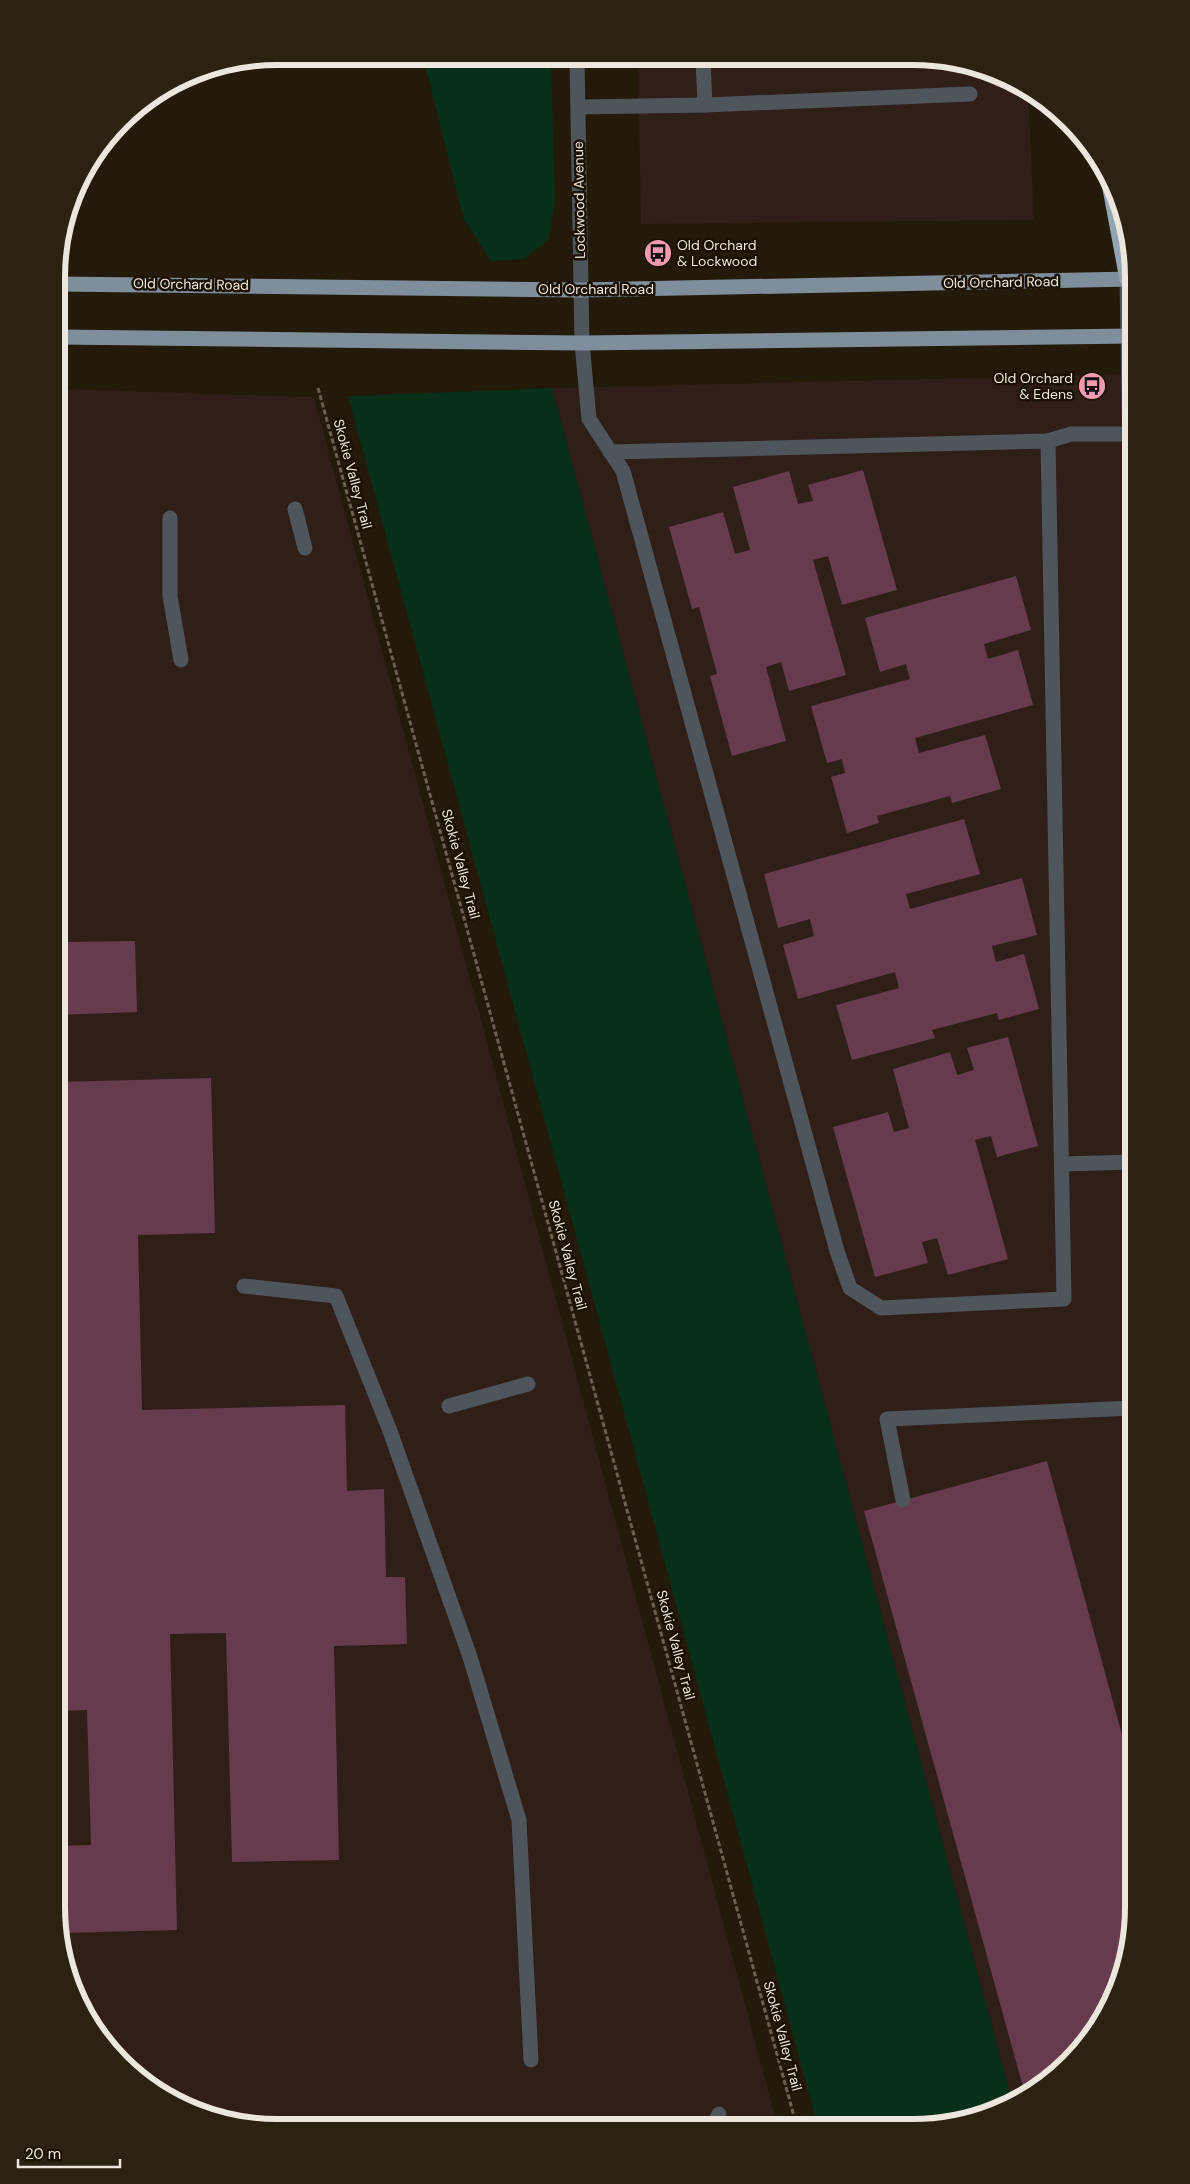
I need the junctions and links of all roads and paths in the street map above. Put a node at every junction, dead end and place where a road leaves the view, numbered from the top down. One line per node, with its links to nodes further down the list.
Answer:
1 (577, 65): 5 (street, Lockwood Avenue)
2 (703, 65): 4 (street)
3 (970, 94): 4 (street)
4 (705, 105): 5 (street)
5 (578, 107): 10 (street, Lockwood Avenue)
6 (1117, 217): 7 (highway)
7 (1122, 242)
8 (1125, 279): 10 (main road, Old Orchard Road)
9 (65, 284): 10 (main road, Old Orchard Road)
10 (581, 290): 13 (street, Lockwood Avenue)
11 (1125, 336): 13 (main road)
12 (65, 337): 13 (main road)
13 (582, 343): 17 (street, Lockwood Avenue)
14 (318, 388): 30 (path, Skokie Valley Trail)
15 (1125, 434): 16 (street)
16 (1048, 441): 17 (street); 23 (street)
17 (610, 452): 23 (street, Lockwood Avenue)
18 (295, 510): 20 (street)
19 (170, 518): 21 (street)
20 (305, 548)
21 (182, 660)
22 (1125, 1162): 23 (street)
23 (1062, 1164)
24 (244, 1286): 29 (street)
25 (528, 1384): 26 (street)
26 (449, 1406)
27 (1125, 1408): 28 (street)
28 (904, 1500)
29 (530, 2060)
30 (795, 2119)

